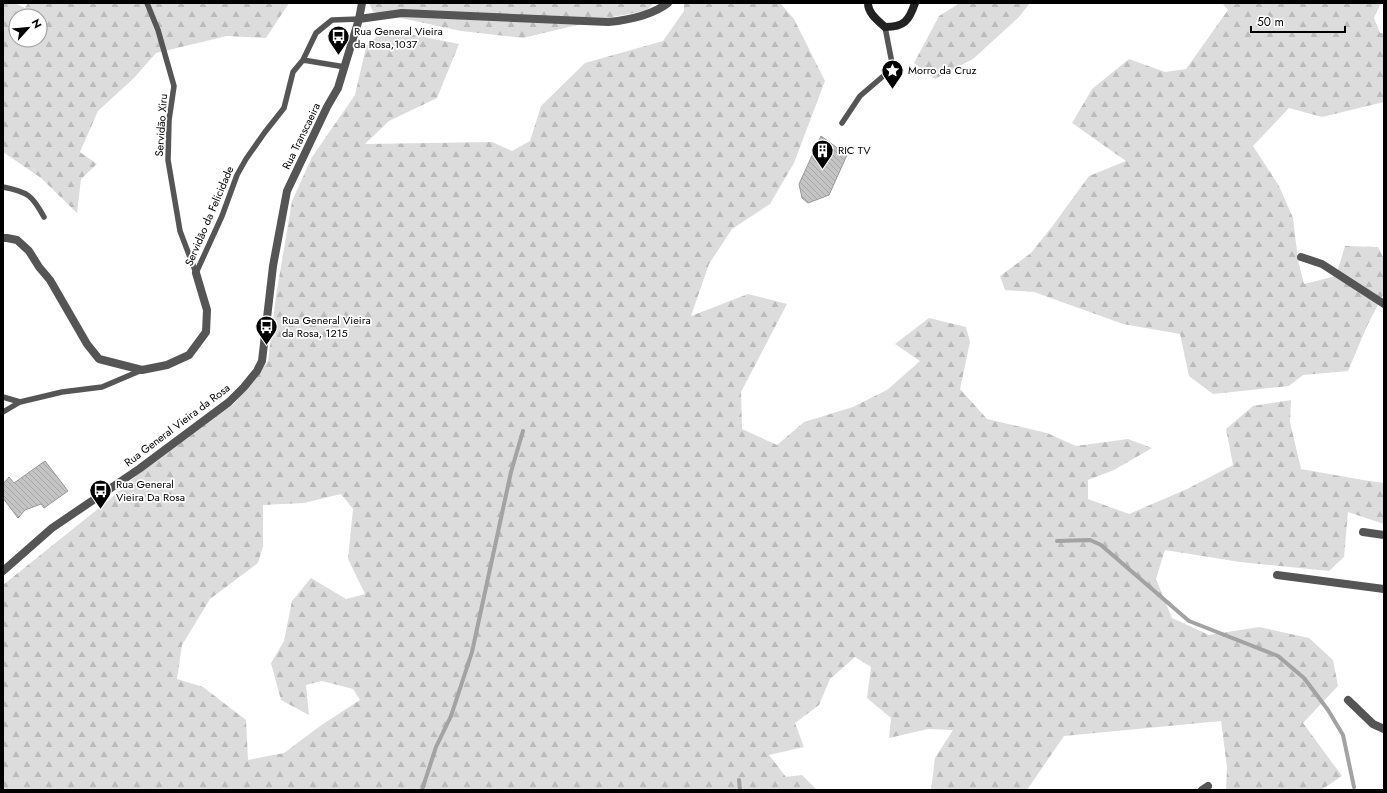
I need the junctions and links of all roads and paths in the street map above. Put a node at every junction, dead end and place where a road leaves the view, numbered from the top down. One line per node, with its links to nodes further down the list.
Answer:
1 (147, 3): 16 (lane, Servidão Xiru)
2 (362, 3): 6 (street, Rua Transcaeira)
3 (668, 3): 6 (street)
4 (868, 3): 7 (street)
5 (915, 3): 7 (street)
6 (360, 20): 8 (lane, Servidão da Felicidade); 9 (street, Rua Transcaeira)
7 (885, 27): 10 (lane)
8 (303, 60): 9 (lane); 16 (lane, Servidão da Felicidade)
9 (345, 67): 15 (street, Rua Transcaeira)
10 (842, 124)
11 (3, 187): 12 (lane)
12 (44, 217)
13 (3, 238): 18 (street, Servidão da Felicidade)
14 (1301, 257): 17 (street)
15 (272, 266): 24 (street, Rua General Vieira da Rosa)
16 (196, 273): 18 (street, Servidão da Felicidade)
17 (1384, 304)
18 (142, 370): 20 (lane)
19 (3, 397): 20 (lane)
20 (20, 402): 21 (lane)
21 (3, 412)
22 (1363, 532): 23 (street)
23 (1384, 535)
24 (3, 571)
25 (1277, 575): 26 (street)
26 (1384, 589)
27 (1348, 700): 28 (street)
28 (1384, 729)

